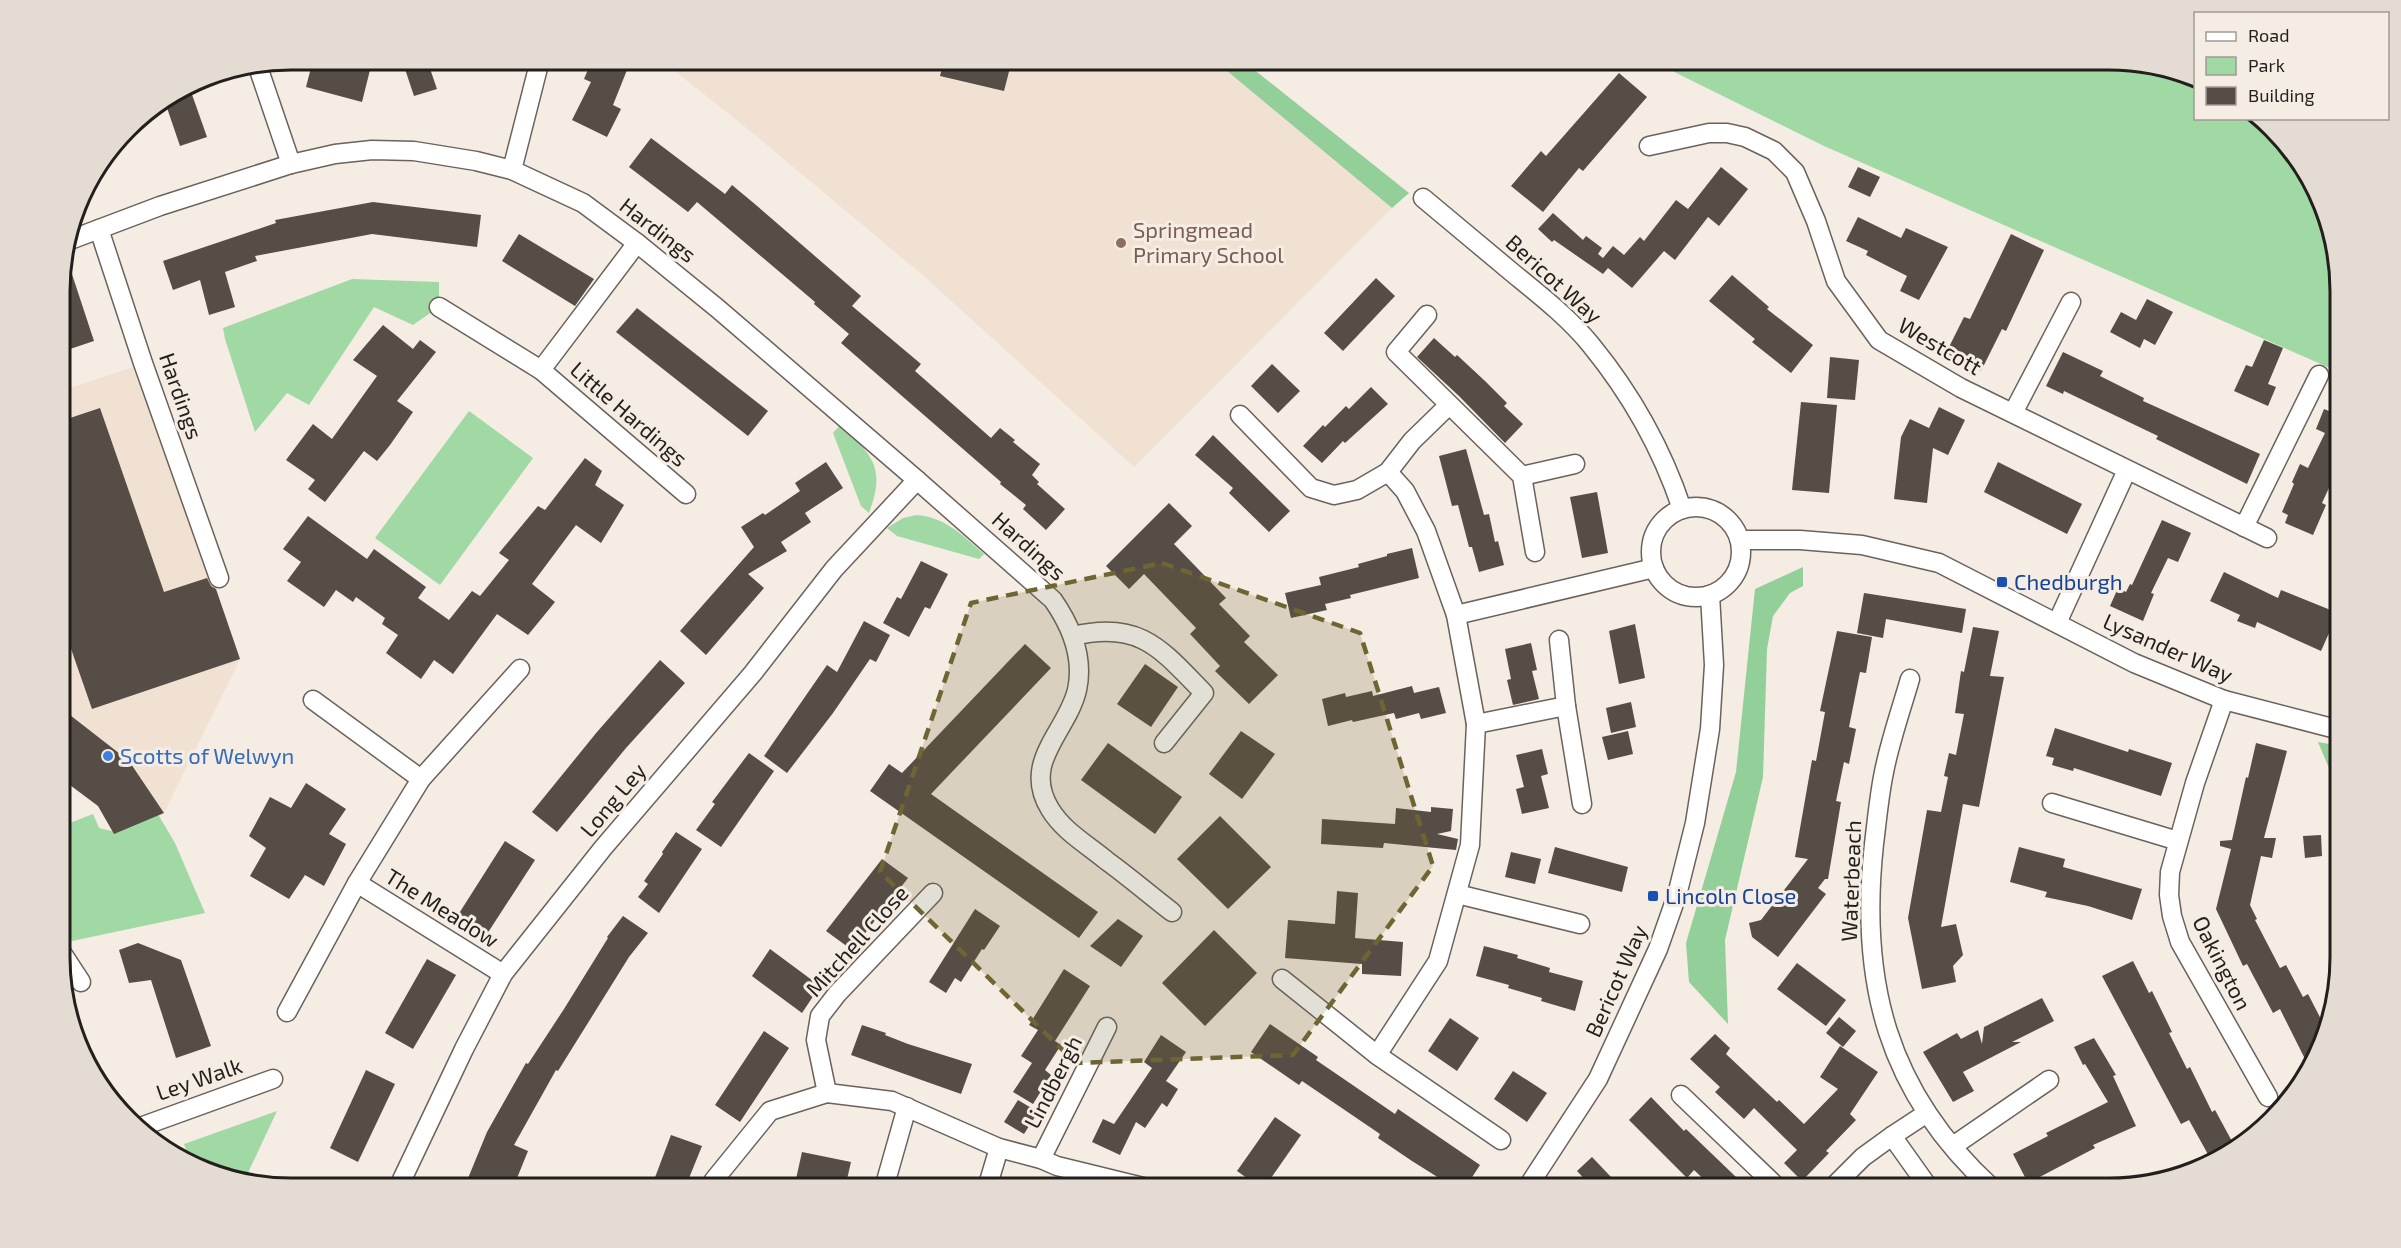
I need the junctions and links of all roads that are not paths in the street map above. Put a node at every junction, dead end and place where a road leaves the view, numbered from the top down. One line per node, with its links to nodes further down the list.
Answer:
1 (537, 70): 5 (street)
2 (260, 73): 4 (street)
3 (1649, 146): 16 (street, Westcott)
4 (291, 164): 5 (street, Hardings); 7 (street, Hardings)
5 (512, 170): 9 (street, Hardings)
6 (1423, 198): 24 (street, Bericot Way)
7 (99, 230): 8 (street, Hardings); 30 (street, Hardings)
8 (77, 237)
9 (637, 243): 13 (street, Little Hardings); 22 (street, Hardings)
10 (2071, 302): 16 (street)
11 (439, 307): 13 (street, Little Hardings)
12 (1427, 315): 15 (street)
13 (541, 370): 23 (street, Little Hardings)
14 (2319, 375): 25 (street)
15 (1449, 405): 20 (street); 21 (street)
16 (2013, 413): 19 (street, Westcott)
17 (1240, 416): 20 (street)
18 (1575, 464): 21 (street)
19 (2127, 470): 25 (street); 33 (street)
20 (1388, 472): 32 (street)
21 (1522, 476): 28 (street)
22 (918, 480): 34 (street, Hardings); 54 (street, Long Ley)
23 (686, 494)
24 (1682, 509): 27 (street); 29 (street)
25 (2244, 527): 26 (street)
26 (2267, 538)
27 (1740, 540): 31 (street); 33 (street, Lysander Way)
28 (1535, 552)
29 (1654, 568): 31 (street); 32 (street)
30 (219, 578)
31 (1710, 595): 78 (street, Bericot Way)
32 (1456, 615): 41 (street)
33 (2057, 623): 39 (street, Lysander Way)
34 (1073, 636): 43 (street); 51 (street, Hardings)
35 (1559, 640): 40 (street)
36 (519, 669): 44 (street, The Meadow)
37 (1910, 679): 66 (street, Waterbeach)
38 (313, 700): 44 (street)
39 (2224, 700): 42 (street, Lysander Way); 47 (street, Oakington)
40 (1566, 706): 41 (street); 46 (street)
41 (1476, 724): 50 (street)
42 (2330, 727)
43 (1164, 743)
44 (421, 779): 48 (street, The Meadow)
45 (2052, 803): 47 (street)
46 (1582, 804)
47 (2178, 841): 64 (street, Oakington)
48 (357, 883): 54 (street, The Meadow); 57 (street, The Meadow)
49 (933, 893): 62 (street, Mitchell Close)
50 (1457, 894): 52 (street); 59 (street)
51 (1172, 912)
52 (1580, 924)
53 (71, 966): 56 (street)
54 (502, 974): 73 (street, Long Ley)
55 (1282, 979): 59 (street)
56 (81, 982)
57 (287, 1012)
58 (1107, 1026): 72 (street, Lindbergh)
59 (1377, 1055): 69 (street)
60 (273, 1078): 67 (street, Ley Walk)
61 (2049, 1080): 70 (street)
62 (827, 1093): 65 (street); 74 (street)
63 (1681, 1095): 79 (street)
64 (2268, 1097)
65 (907, 1107): 71 (street); 75 (street)
66 (1927, 1113): 68 (street); 70 (street, Waterbeach)
67 (148, 1124)
68 (1892, 1136): 80 (street); 81 (street)
69 (1500, 1140)
70 (1953, 1146): 82 (street, Waterbeach)
71 (999, 1148): 72 (street); 76 (street)
72 (1041, 1159): 77 (street)
73 (403, 1178)
74 (716, 1178)
75 (887, 1178)
76 (990, 1178)
77 (1106, 1178)
78 (1534, 1178)
79 (1768, 1178)
80 (1842, 1178)
81 (1922, 1178)
82 (1982, 1178)

